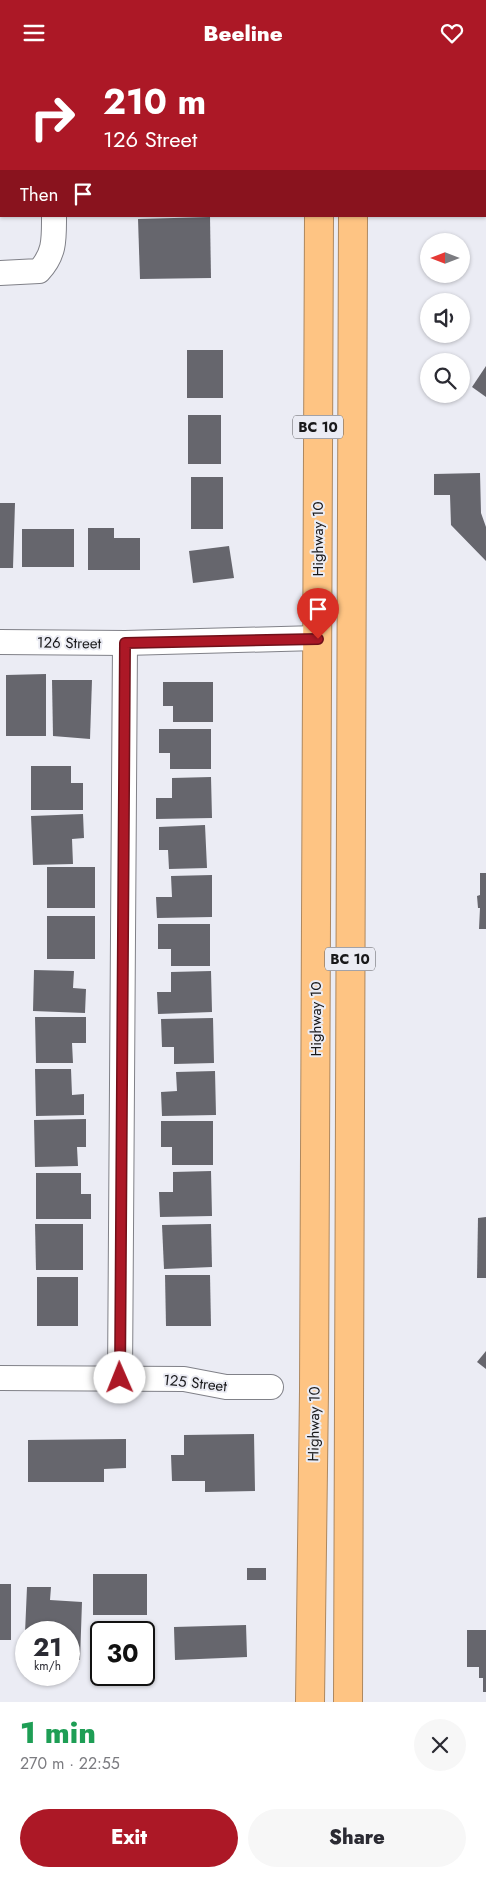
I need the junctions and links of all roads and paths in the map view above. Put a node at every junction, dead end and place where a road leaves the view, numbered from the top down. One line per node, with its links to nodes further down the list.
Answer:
1 (54, 217): 4 (street)
2 (319, 217): 5 (highway, Highway 10 / BC 10)
3 (353, 217): 12 (highway, BC 10)
4 (0, 273)
5 (318, 639): 7 (street, 126 Street); 11 (highway, Highway 10 / BC 10)
6 (0, 642): 7 (street, 126 Street)
7 (125, 643): 9 (street)
8 (0, 1378): 9 (street, 125 Street)
9 (120, 1378): 10 (street, 125 Street)
10 (271, 1387)
11 (310, 1702)
12 (348, 1702)

